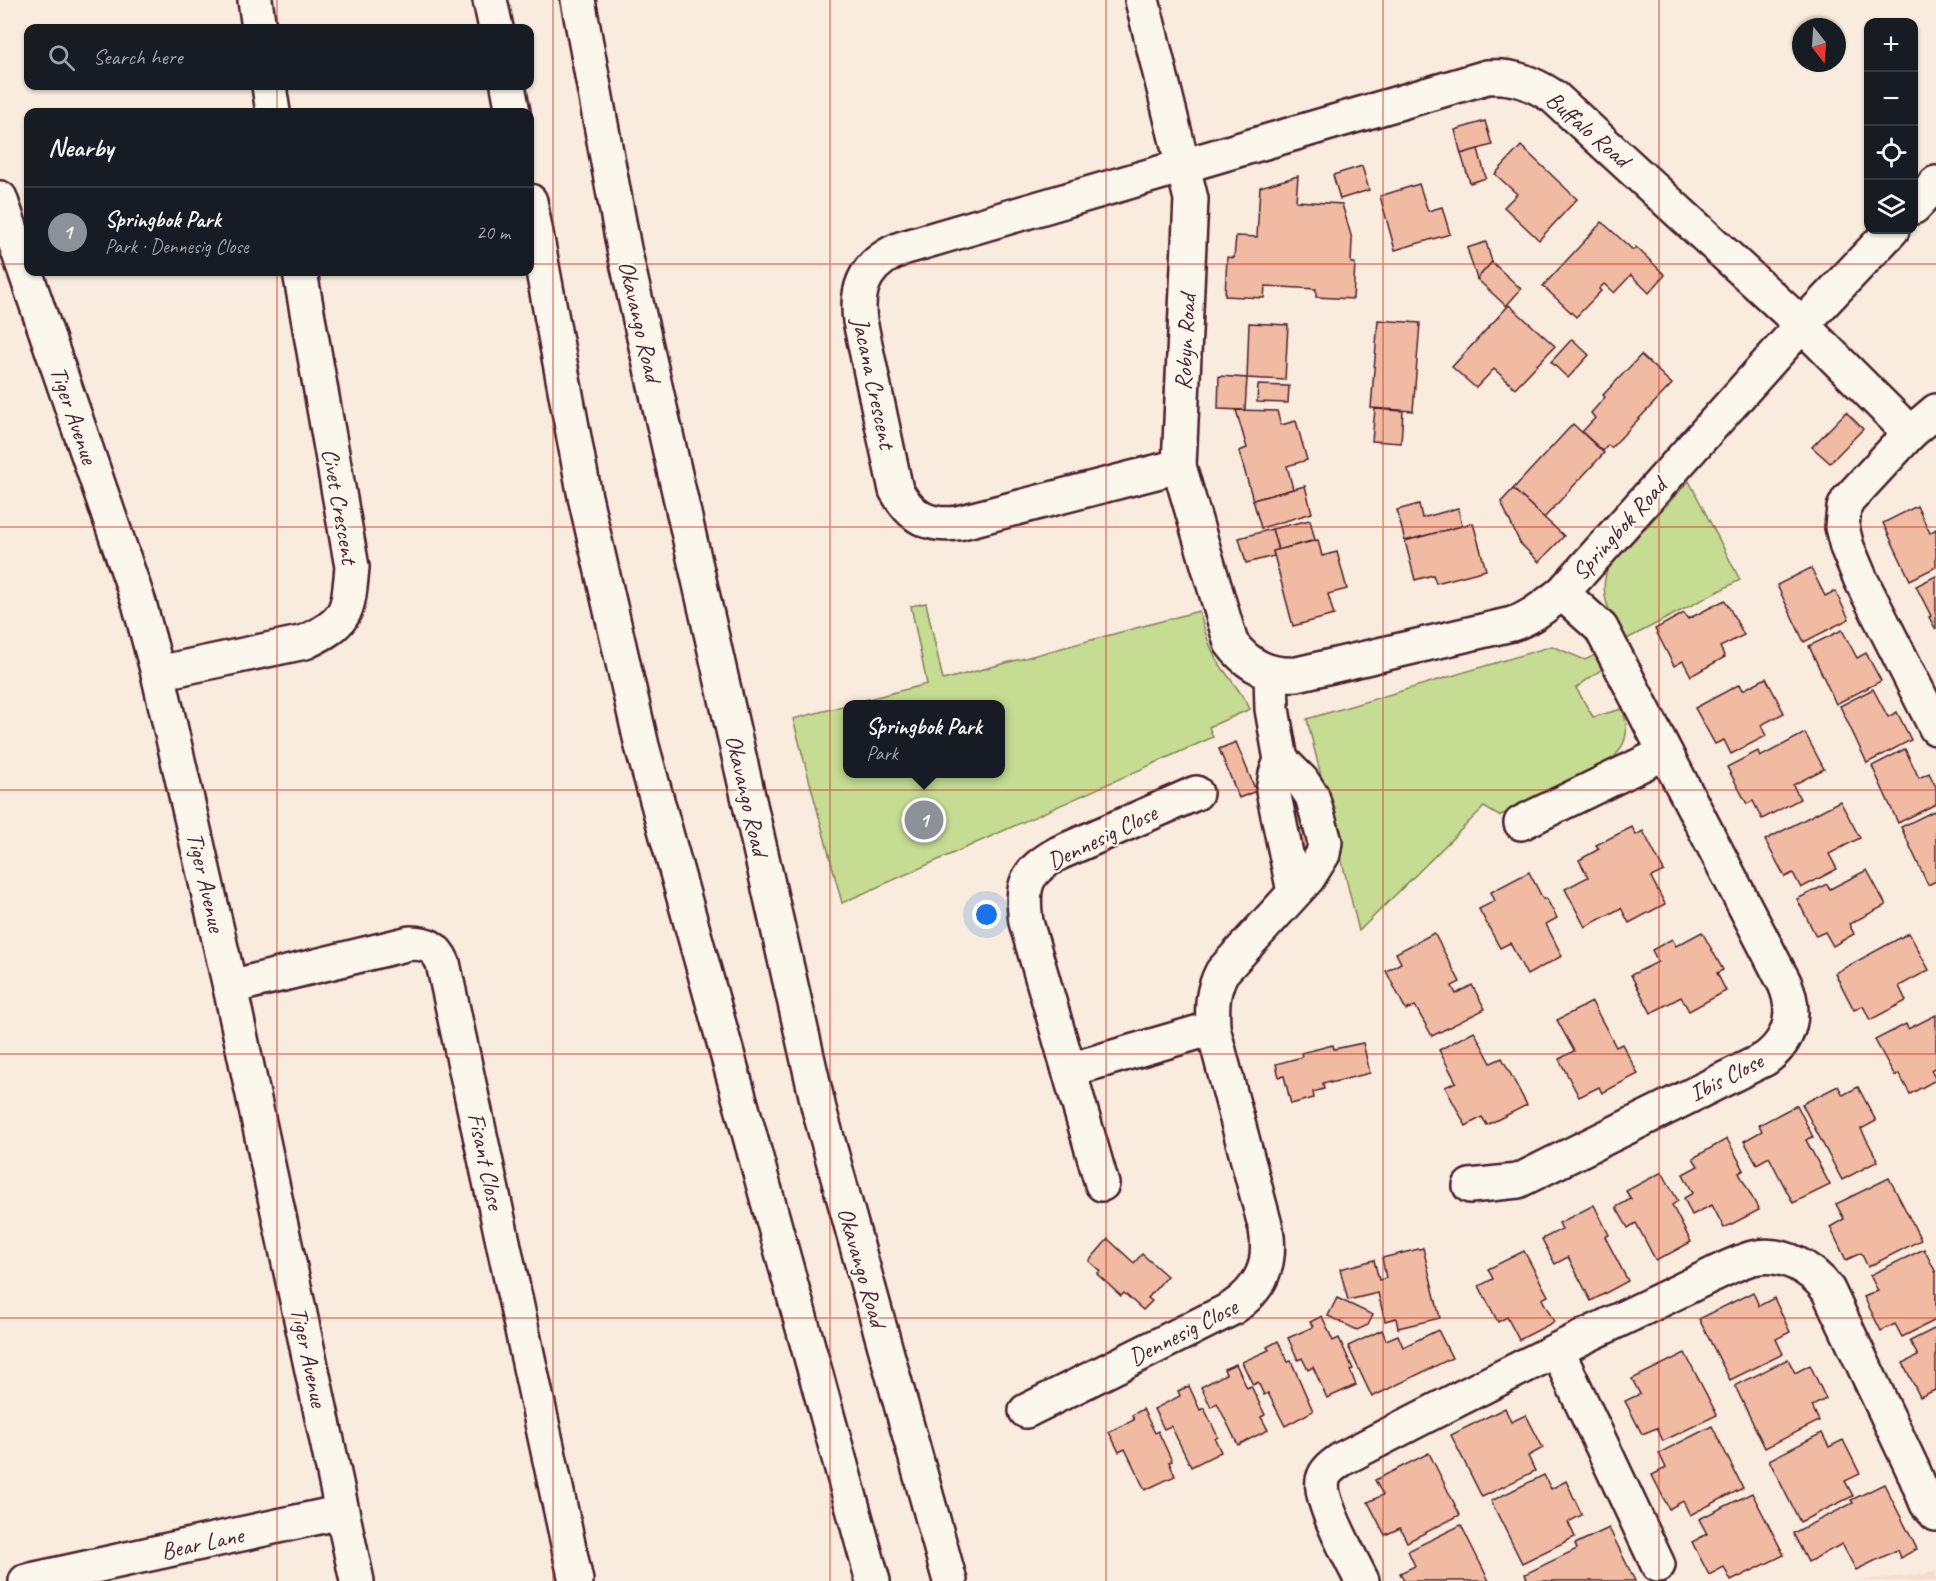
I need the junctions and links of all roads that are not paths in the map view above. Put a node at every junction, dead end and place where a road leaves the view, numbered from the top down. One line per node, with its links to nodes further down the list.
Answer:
1 (255, 0): 5 (street)
2 (490, 0): 6 (street)
3 (578, 0): 45 (street, Okavango Road)
4 (1142, 0): 11 (street, Robyn Road)
5 (258, 24)
6 (495, 24)
7 (270, 90): 9 (street)
8 (509, 90): 10 (street)
9 (272, 108)
10 (512, 108)
11 (1184, 166): 20 (street, Buffalo Road); 23 (street, Robyn Road); 23 (street, Jacana Crescent)
12 (1936, 183): 14 (street)
13 (0, 198): 17 (street, Tiger Avenue)
14 (1918, 203)
15 (534, 223): 44 (street)
16 (1888, 234): 20 (street, Springbok Road)
17 (24, 268)
18 (27, 276): 26 (street, Tiger Avenue)
19 (301, 276): 26 (street, Civet Crescent)
20 (1802, 325): 22 (street, Buffalo Road); 24 (street, Springbok Road)
21 (1936, 411): 22 (street)
22 (1910, 433): 27 (street)
23 (1179, 466): 25 (street, Robyn Road)
24 (1562, 593): 25 (street, Springbok Road); 28 (street, Ibis Close)
25 (1265, 671): 32 (street, Dennesig Close)
26 (158, 673): 31 (street, Tiger Avenue)
27 (1936, 728)
28 (1665, 753): 30 (street); 35 (street, Ibis Close)
29 (1196, 793): 33 (street, Dennesig Close)
30 (1521, 823)
31 (230, 987): 38 (street, Tiger Avenue); 43 (street, Fisant Close)
32 (1214, 1028): 33 (street); 37 (street, Dennesig Close)
33 (1069, 1070): 34 (street, Dennesig Close)
34 (1102, 1184)
35 (1470, 1186)
36 (1557, 1350): 39 (street); 40 (street); 46 (street)
37 (1026, 1411)
38 (342, 1512): 41 (street, Bear Lane); 42 (street, Tiger Avenue)
39 (1936, 1514)
40 (1658, 1565)
41 (26, 1581)
42 (357, 1581)
43 (576, 1581)
44 (873, 1581)
45 (950, 1581)
46 (1362, 1581)

